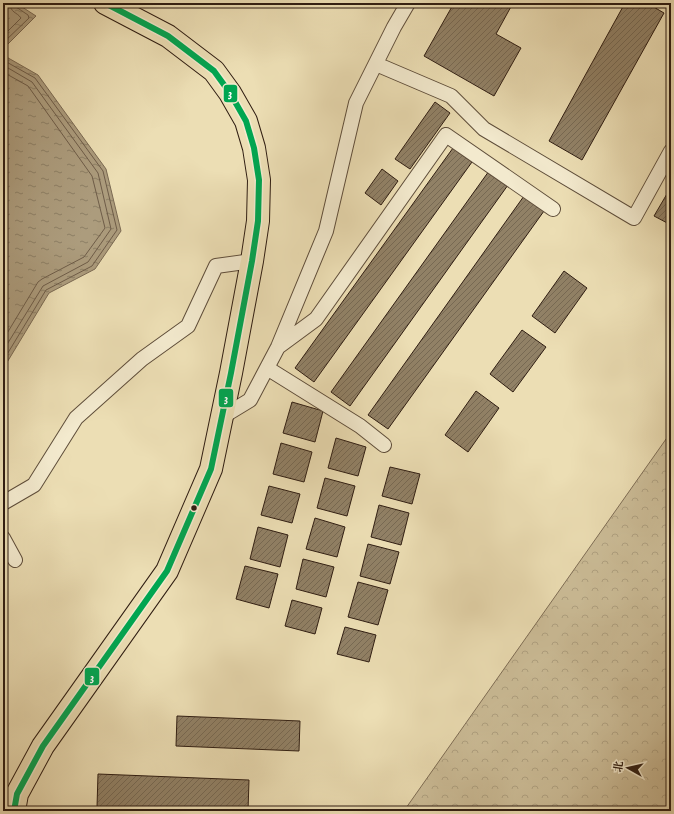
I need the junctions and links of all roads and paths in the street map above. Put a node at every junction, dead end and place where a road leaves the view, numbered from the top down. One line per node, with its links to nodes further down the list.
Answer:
1 (105, 3): 6 (main road)
2 (408, 3): 3 (street)
3 (376, 64): 4 (street); 7 (street)
4 (671, 151)
5 (553, 209): 7 (street)
6 (252, 261): 9 (main road); 11 (street)
7 (278, 347): 8 (street)
8 (267, 368): 9 (street); 10 (street)
9 (222, 417): 14 (main road)
10 (384, 446)
11 (3, 503)
12 (3, 538): 13 (street)
13 (15, 560)
14 (14, 811)

